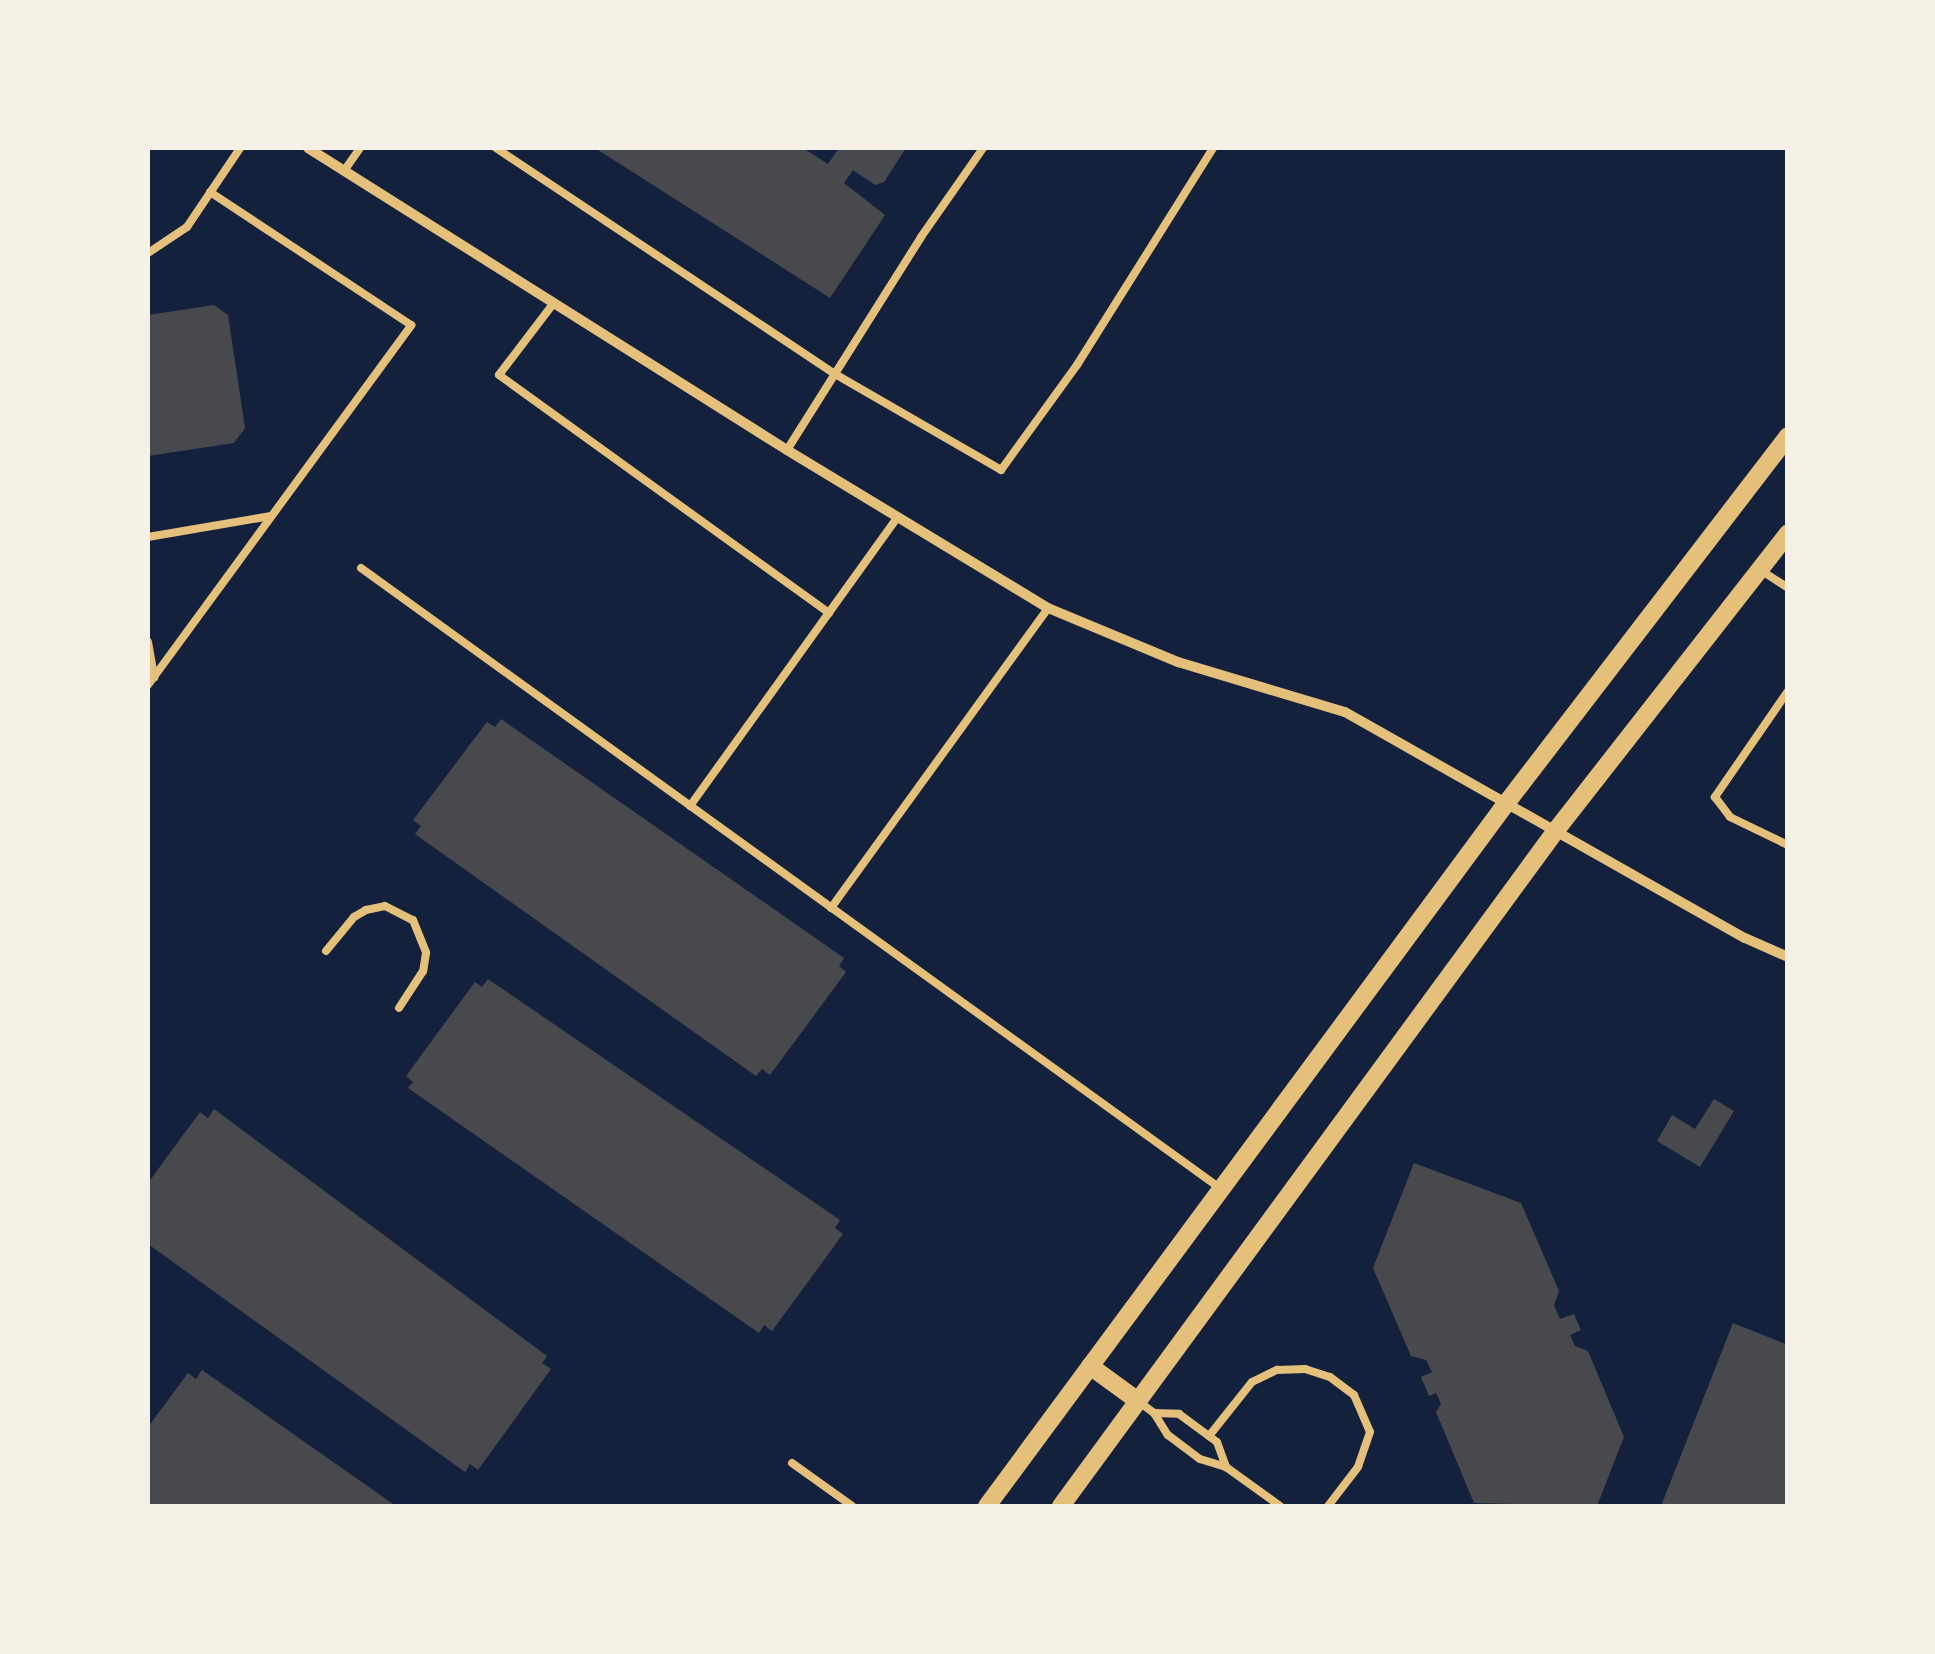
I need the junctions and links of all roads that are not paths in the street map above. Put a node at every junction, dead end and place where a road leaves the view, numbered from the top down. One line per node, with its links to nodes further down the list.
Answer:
1 (240, 148): 8 (lane)
2 (308, 148): 7 (street)
3 (360, 148): 7 (lane)
4 (496, 148): 11 (lane)
5 (984, 148): 11 (lane)
6 (1213, 148): 11 (lane)
7 (344, 171): 10 (street)
8 (210, 192): 9 (lane); 14 (lane)
9 (148, 253)
10 (553, 304): 13 (street); 22 (lane)
11 (835, 374): 13 (lane)
12 (1788, 436): 26 (street)
13 (787, 450): 15 (street)
14 (271, 516): 17 (lane); 24 (lane)
15 (898, 517): 21 (street); 22 (lane)
16 (1788, 532): 19 (street)
17 (148, 536)
18 (360, 568): 27 (lane)
19 (1760, 569): 20 (lane); 28 (street)
20 (1788, 588)
21 (1048, 608): 26 (street); 30 (lane)
22 (829, 613): 27 (lane)
23 (148, 642): 24 (lane)
24 (150, 681)
25 (1788, 691): 29 (lane)
26 (1508, 802): 28 (street); 34 (street)
27 (690, 806): 30 (lane)
28 (1557, 829): 32 (street); 36 (street)
29 (1788, 845)
30 (831, 908): 34 (lane)
31 (326, 951): 33 (lane)
32 (1788, 957)
33 (399, 1008)
34 (1221, 1189): 35 (street)
35 (1090, 1366): 36 (street); 41 (street)
36 (1146, 1407): 37 (lane); 39 (lane); 42 (street)
37 (1209, 1436): 39 (lane); 44 (lane)
38 (792, 1464): 40 (lane)
39 (1226, 1467): 43 (lane)
40 (852, 1506)
41 (986, 1506)
42 (1061, 1506)
43 (1280, 1506)
44 (1328, 1506)

